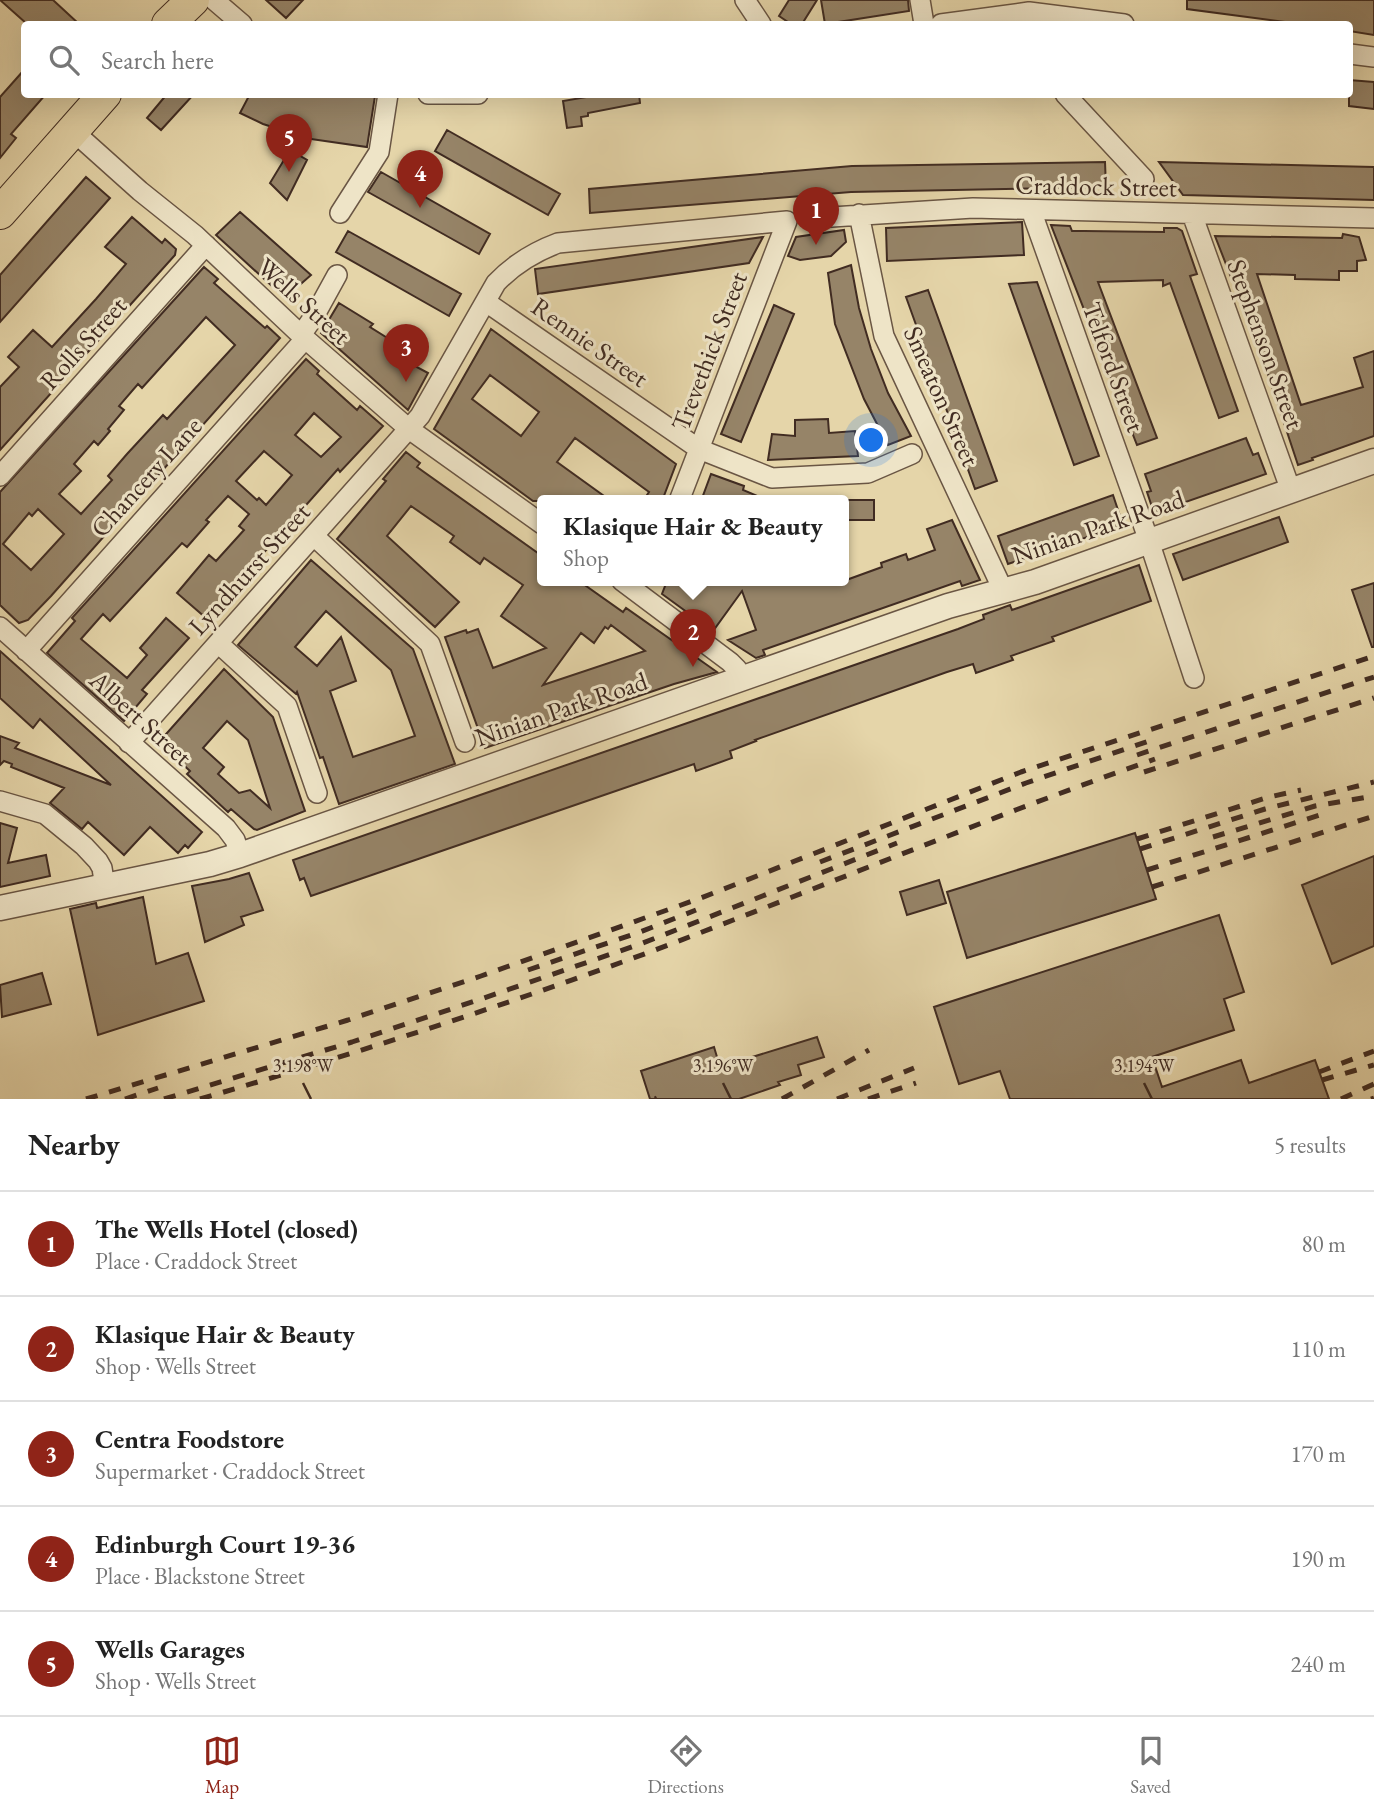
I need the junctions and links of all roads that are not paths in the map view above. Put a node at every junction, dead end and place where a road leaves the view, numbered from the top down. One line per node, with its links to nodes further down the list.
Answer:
1 (193, 0): 6 (main road)
2 (214, 0): 7 (street)
3 (745, 0): 8 (street)
4 (920, 0): 9 (street)
5 (1035, 18): 10 (street); 11 (street)
6 (171, 21)
7 (238, 21)
8 (759, 21)
9 (924, 21)
10 (959, 21)
11 (1080, 21)
12 (1353, 54): 13 (street)
13 (1374, 57)
14 (102, 98): 17 (main road)
15 (387, 98): 21 (street)
16 (1069, 98): 18 (street)
17 (73, 131): 20 (main road); 26 (street, Wells Street)
18 (1144, 179)
19 (1031, 211): 22 (street, Craddock Street); 23 (street, Craddock Street); 39 (street, Telford Street)
20 (0, 213)
21 (340, 213)
22 (859, 214): 24 (street, Craddock Street); 41 (street, Smeaton Street)
23 (1192, 214): 25 (street, Craddock Street); 35 (street, Stephenson Street)
24 (816, 218)
25 (1374, 218)
26 (206, 245): 29 (street, Wells Street); 34 (street, Rolls Street)
27 (337, 275): 29 (street, Chancery Lane)
28 (486, 302): 30 (street); 31 (street, Rennie Street); 31 (street, Trevethick Street)
29 (303, 337): 30 (street, Wells Street); 44 (street, Chancery Lane)
30 (409, 429): 37 (street, Wells Street); 38 (street, Lyndhurst Street)
31 (699, 449): 32 (street, Rennie Street); 36 (street, Trevethick Street)
32 (912, 454)
33 (1374, 461): 35 (street, Ninian Park Road)
34 (0, 476)
35 (1291, 491): 39 (street, Ninian Park Road)
36 (681, 495)
37 (537, 520)
38 (314, 536): 43 (street, Lyndhurst Street); 47 (street)
39 (1149, 541): 41 (street, Ninian Park Road); 45 (street, Telford Street)
40 (644, 588): 46 (street)
41 (1003, 590): 46 (street, Ninian Park Road)
42 (0, 627): 44 (street, Albert Street)
43 (218, 643): 48 (street, Lyndhurst Street); 49 (street)
44 (26, 651): 48 (street, Albert Street)
45 (1194, 678)
46 (741, 679): 51 (street, Ninian Park Road)
47 (465, 742)
48 (129, 743): 51 (street, Albert Street)
49 (317, 793)
50 (0, 801): 52 (street)
51 (240, 855): 52 (street, Ninian Park Road)
52 (105, 887): 53 (street, Ninian Park Road)
53 (0, 908)

